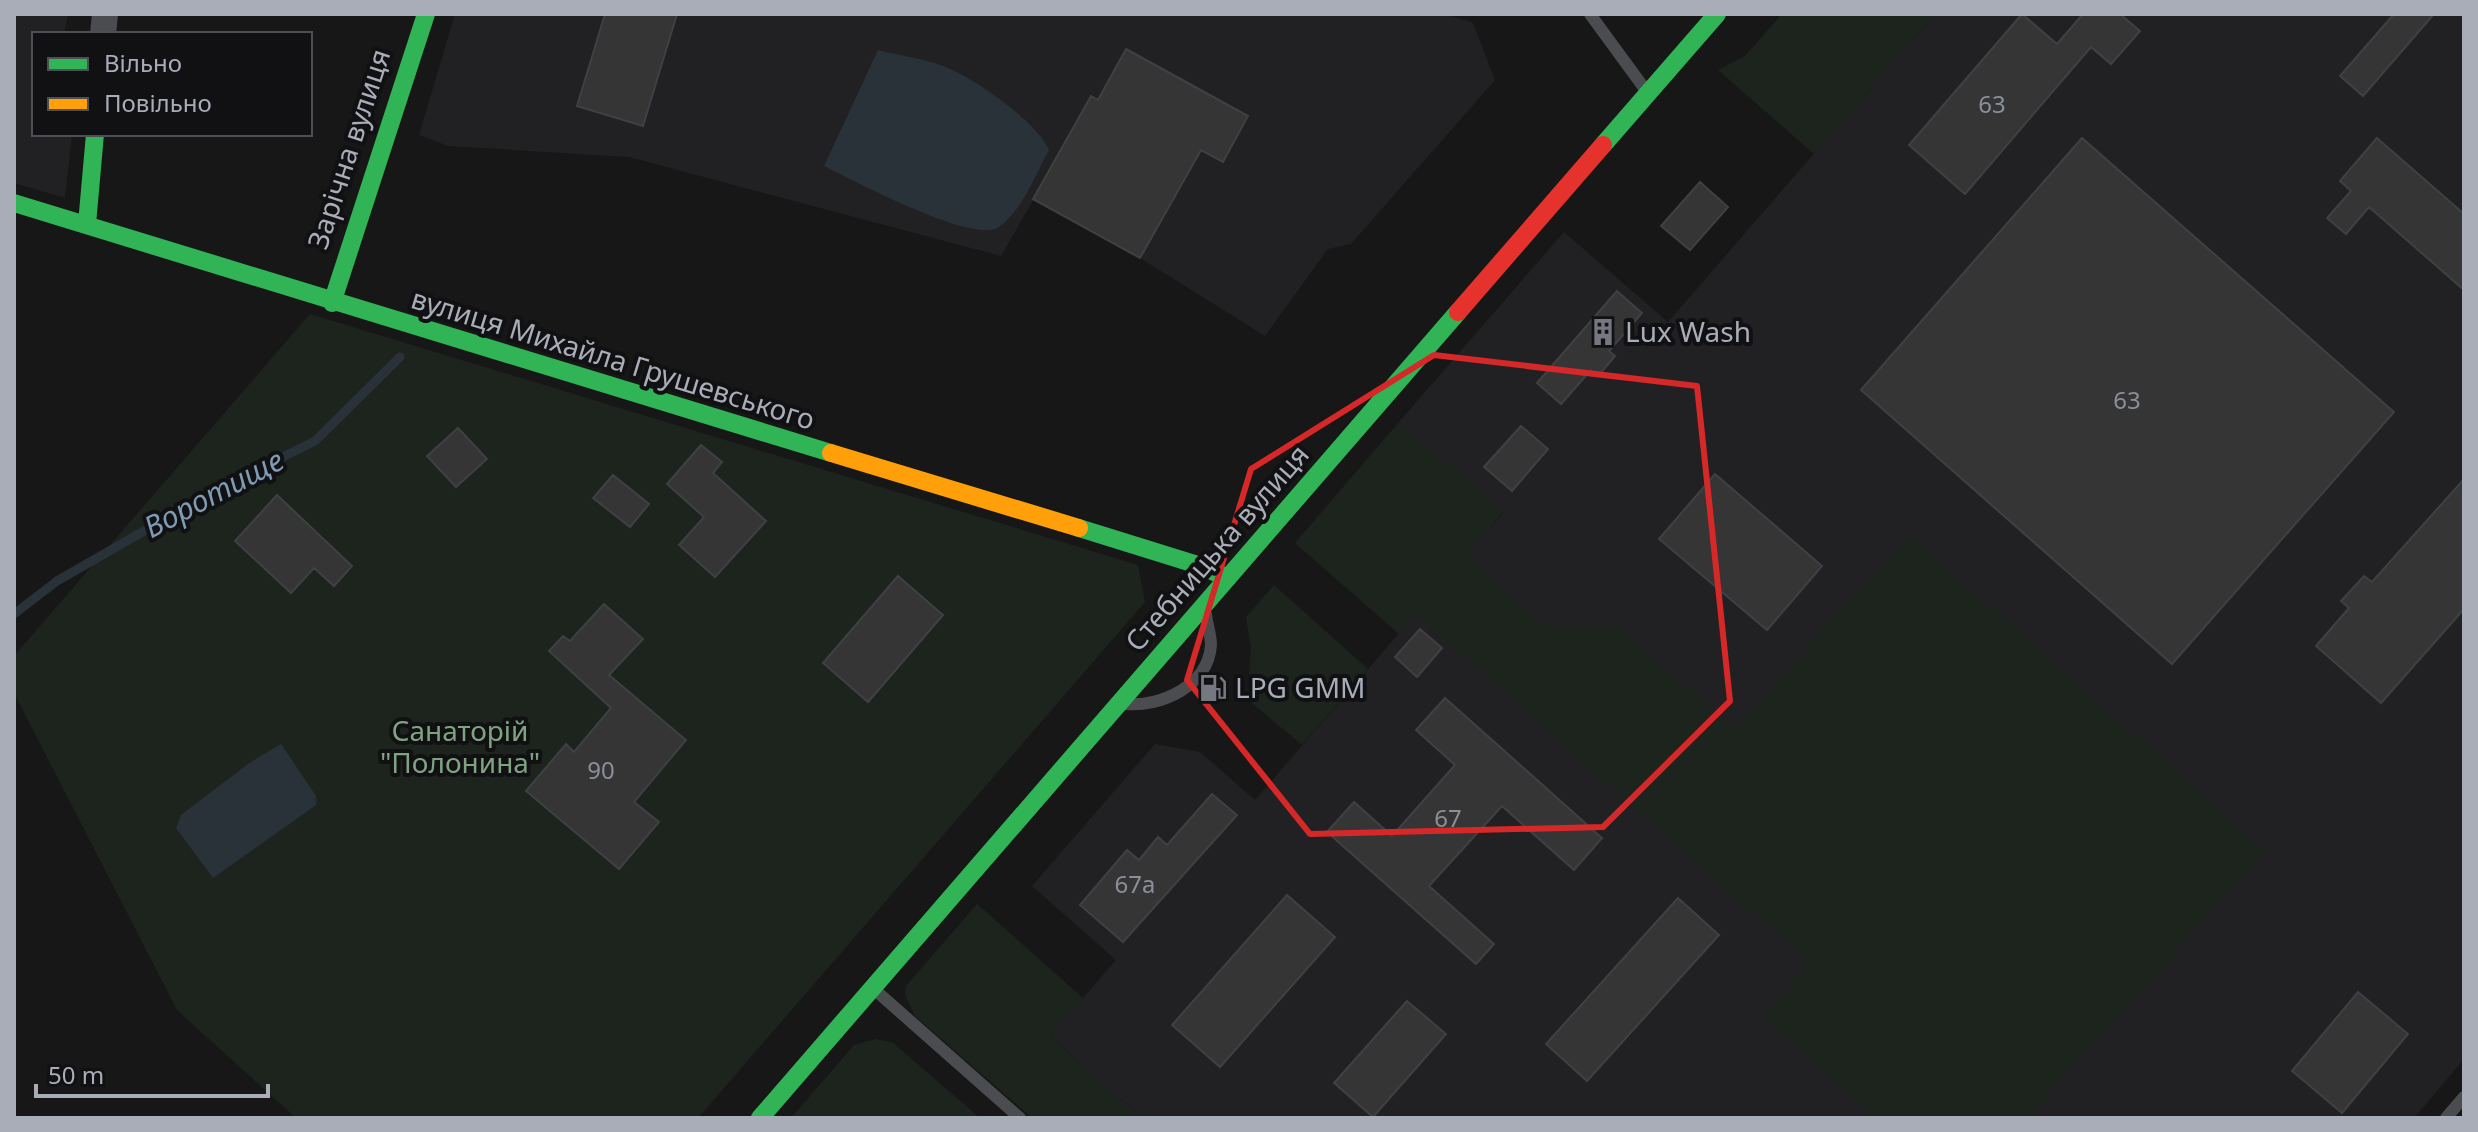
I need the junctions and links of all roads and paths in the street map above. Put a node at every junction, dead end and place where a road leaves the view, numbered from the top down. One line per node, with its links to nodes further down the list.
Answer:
1 (426, 14): 8 (street, Зарічна вулиця)
2 (1590, 14): 4 (lane)
3 (1717, 14): 4 (street, Стебницька вулиця)
4 (1648, 93): 9 (street, Стебницька вулиця)
5 (95, 136): 7 (street)
6 (14, 203): 7 (street, вулиця Михайла Грушевського)
7 (87, 224): 8 (street, вулиця Михайла Грушевського)
8 (332, 303): 9 (street, вулиця Михайла Грушевського)
9 (1228, 578): 10 (street, Стебницька вулиця)
10 (1205, 604): 11 (street, Стебницька вулиця); 11 (lane)
11 (1119, 704): 12 (street, Стебницька вулиця)
12 (872, 988): 14 (street, Стебницька вулиця); 15 (lane)
13 (2464, 1097): 16 (lane)
14 (760, 1118)
15 (1020, 1118)
16 (2446, 1118)

